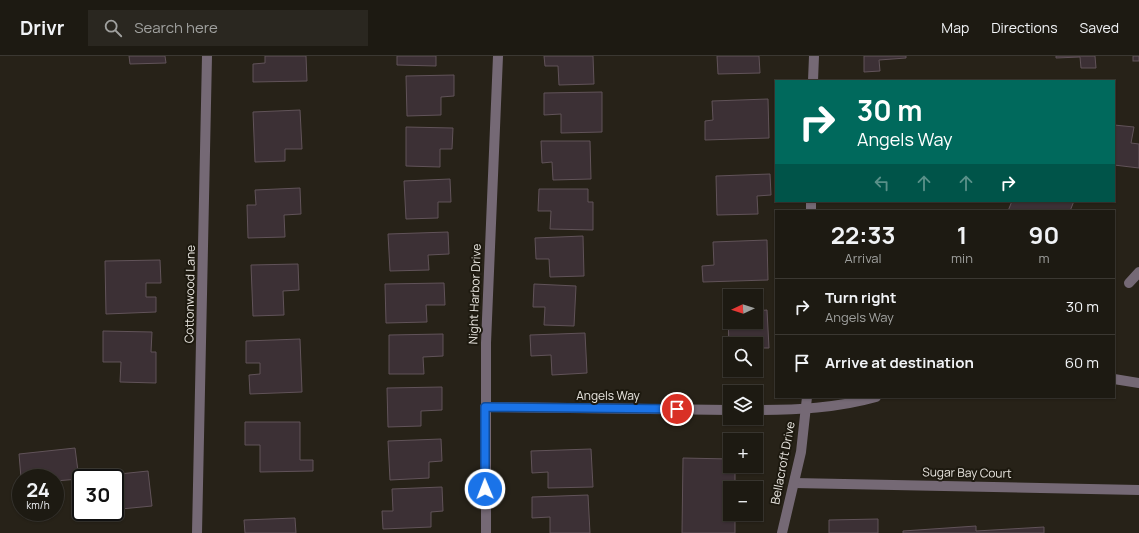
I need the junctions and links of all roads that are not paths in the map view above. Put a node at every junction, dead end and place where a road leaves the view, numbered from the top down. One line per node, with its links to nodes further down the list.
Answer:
1 (207, 56): 17 (street, Cottonwood Lane)
2 (498, 56): 11 (street, Night Harbor Drive)
3 (814, 56): 4 (street)
4 (813, 80)
5 (1139, 272): 6 (street)
6 (1129, 283)
7 (1115, 379): 8 (street)
8 (1139, 383)
9 (807, 398): 14 (street, Bellacroft Drive)
10 (872, 398): 14 (street)
11 (485, 407): 12 (street, Angels Way); 18 (street, Night Harbor Drive)
12 (723, 410)
13 (763, 410): 14 (street)
14 (806, 410): 15 (street, Bellacroft Drive)
15 (794, 482): 16 (street, Sugar Bay Court); 19 (street, Bellacroft Drive)
16 (1139, 490)
17 (197, 533)
18 (486, 533)
19 (782, 533)

